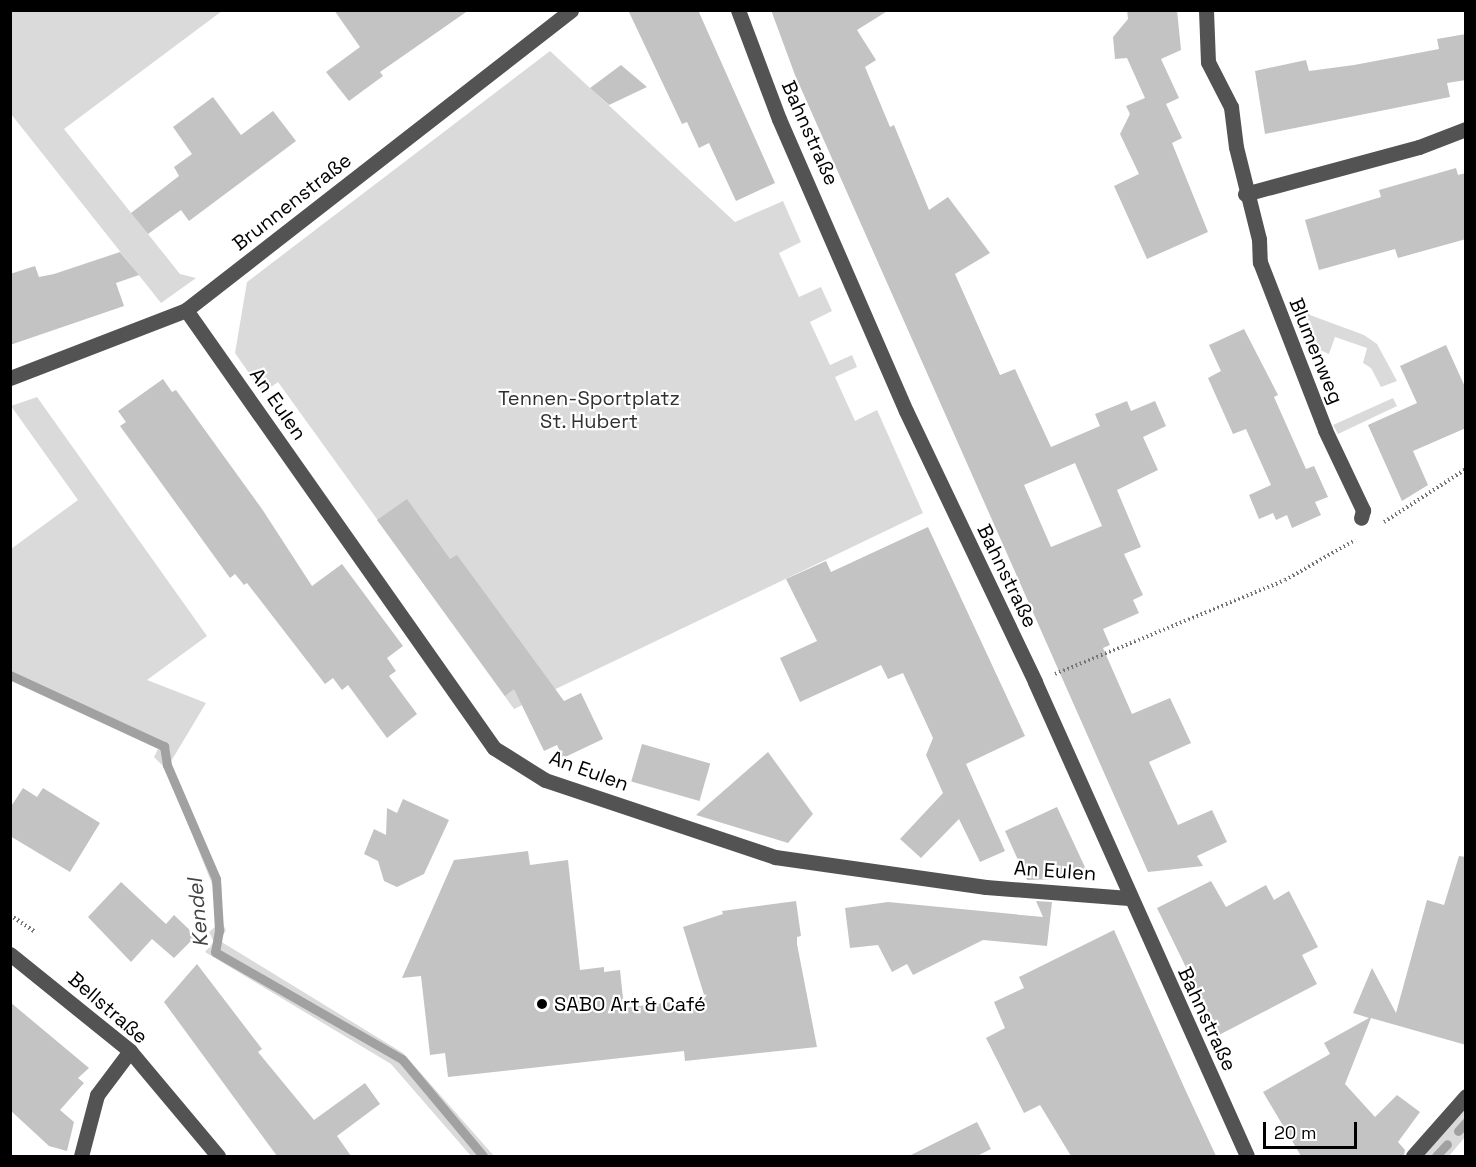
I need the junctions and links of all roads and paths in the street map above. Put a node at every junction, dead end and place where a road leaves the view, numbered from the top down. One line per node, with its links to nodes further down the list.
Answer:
1 (571, 10): 6 (street, Brunnenstraße)
2 (738, 10): 12 (street, Bahnstraße)
3 (1206, 10): 5 (street, Blumenweg)
4 (1466, 129): 5 (street)
5 (1245, 194): 9 (street, Blumenweg)
6 (186, 310): 7 (street, Brunnenstraße); 13 (street, An Eulen)
7 (10, 378)
8 (1466, 469): 10 (path)
9 (1362, 518)
10 (1377, 526)
11 (1357, 538): 12 (path)
12 (1035, 682): 13 (street, Bahnstraße)
13 (1129, 898): 21 (street, Bahnstraße)
14 (10, 915): 15 (path)
15 (35, 932)
16 (10, 954): 17 (street, Bellstraße)
17 (130, 1051): 19 (street); 20 (street, Bellstraße)
18 (1466, 1096): 22 (street)
19 (81, 1156)
20 (218, 1156)
21 (1247, 1156)
22 (1413, 1156)

